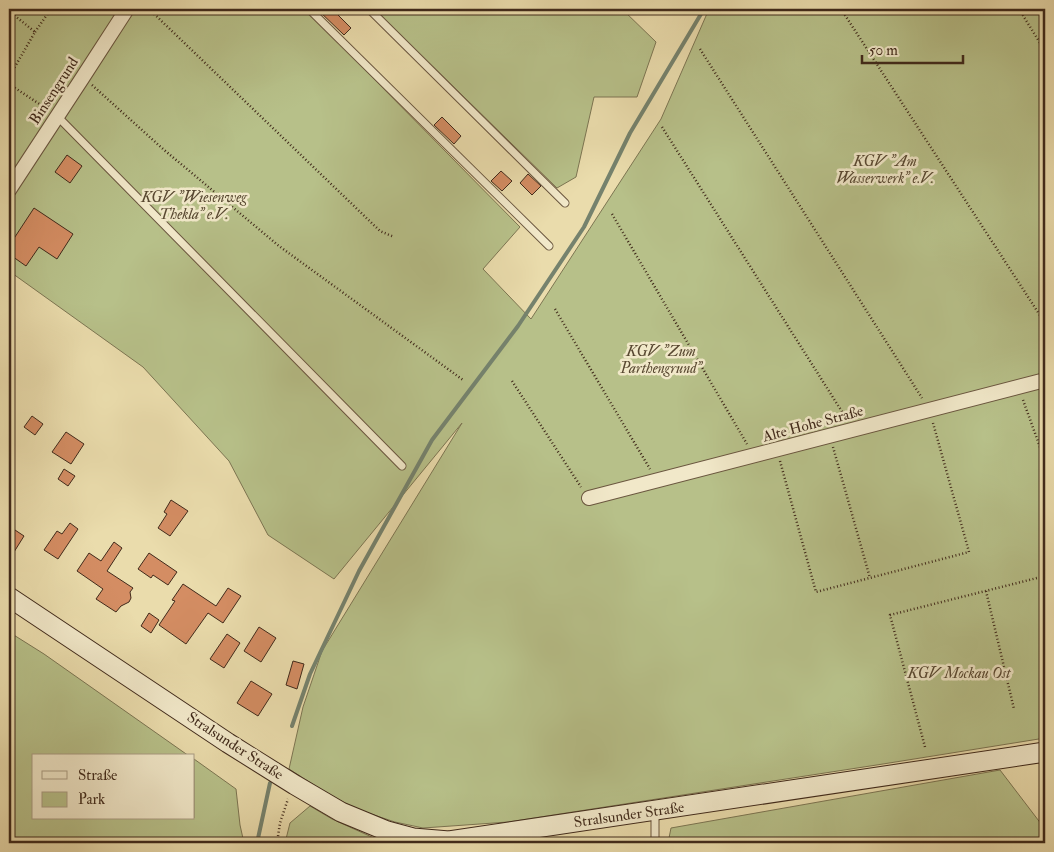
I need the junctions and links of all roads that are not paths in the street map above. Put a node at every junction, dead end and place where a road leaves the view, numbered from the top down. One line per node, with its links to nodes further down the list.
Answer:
1 (127, 9): 4 (street, Binsengrund)
2 (309, 9): 7 (lane)
3 (369, 9): 6 (lane)
4 (57, 116): 5 (street, Binsengrund); 9 (lane)
5 (9, 190)
6 (565, 203)
7 (549, 246)
8 (1045, 380): 10 (street, Alte Hohe Straße)
9 (402, 466)
10 (589, 498)
11 (9, 597): 13 (street, Stralsunder Straße)
12 (1045, 752): 13 (street, Stralsunder Straße)
13 (655, 811): 14 (lane)
14 (655, 843)

